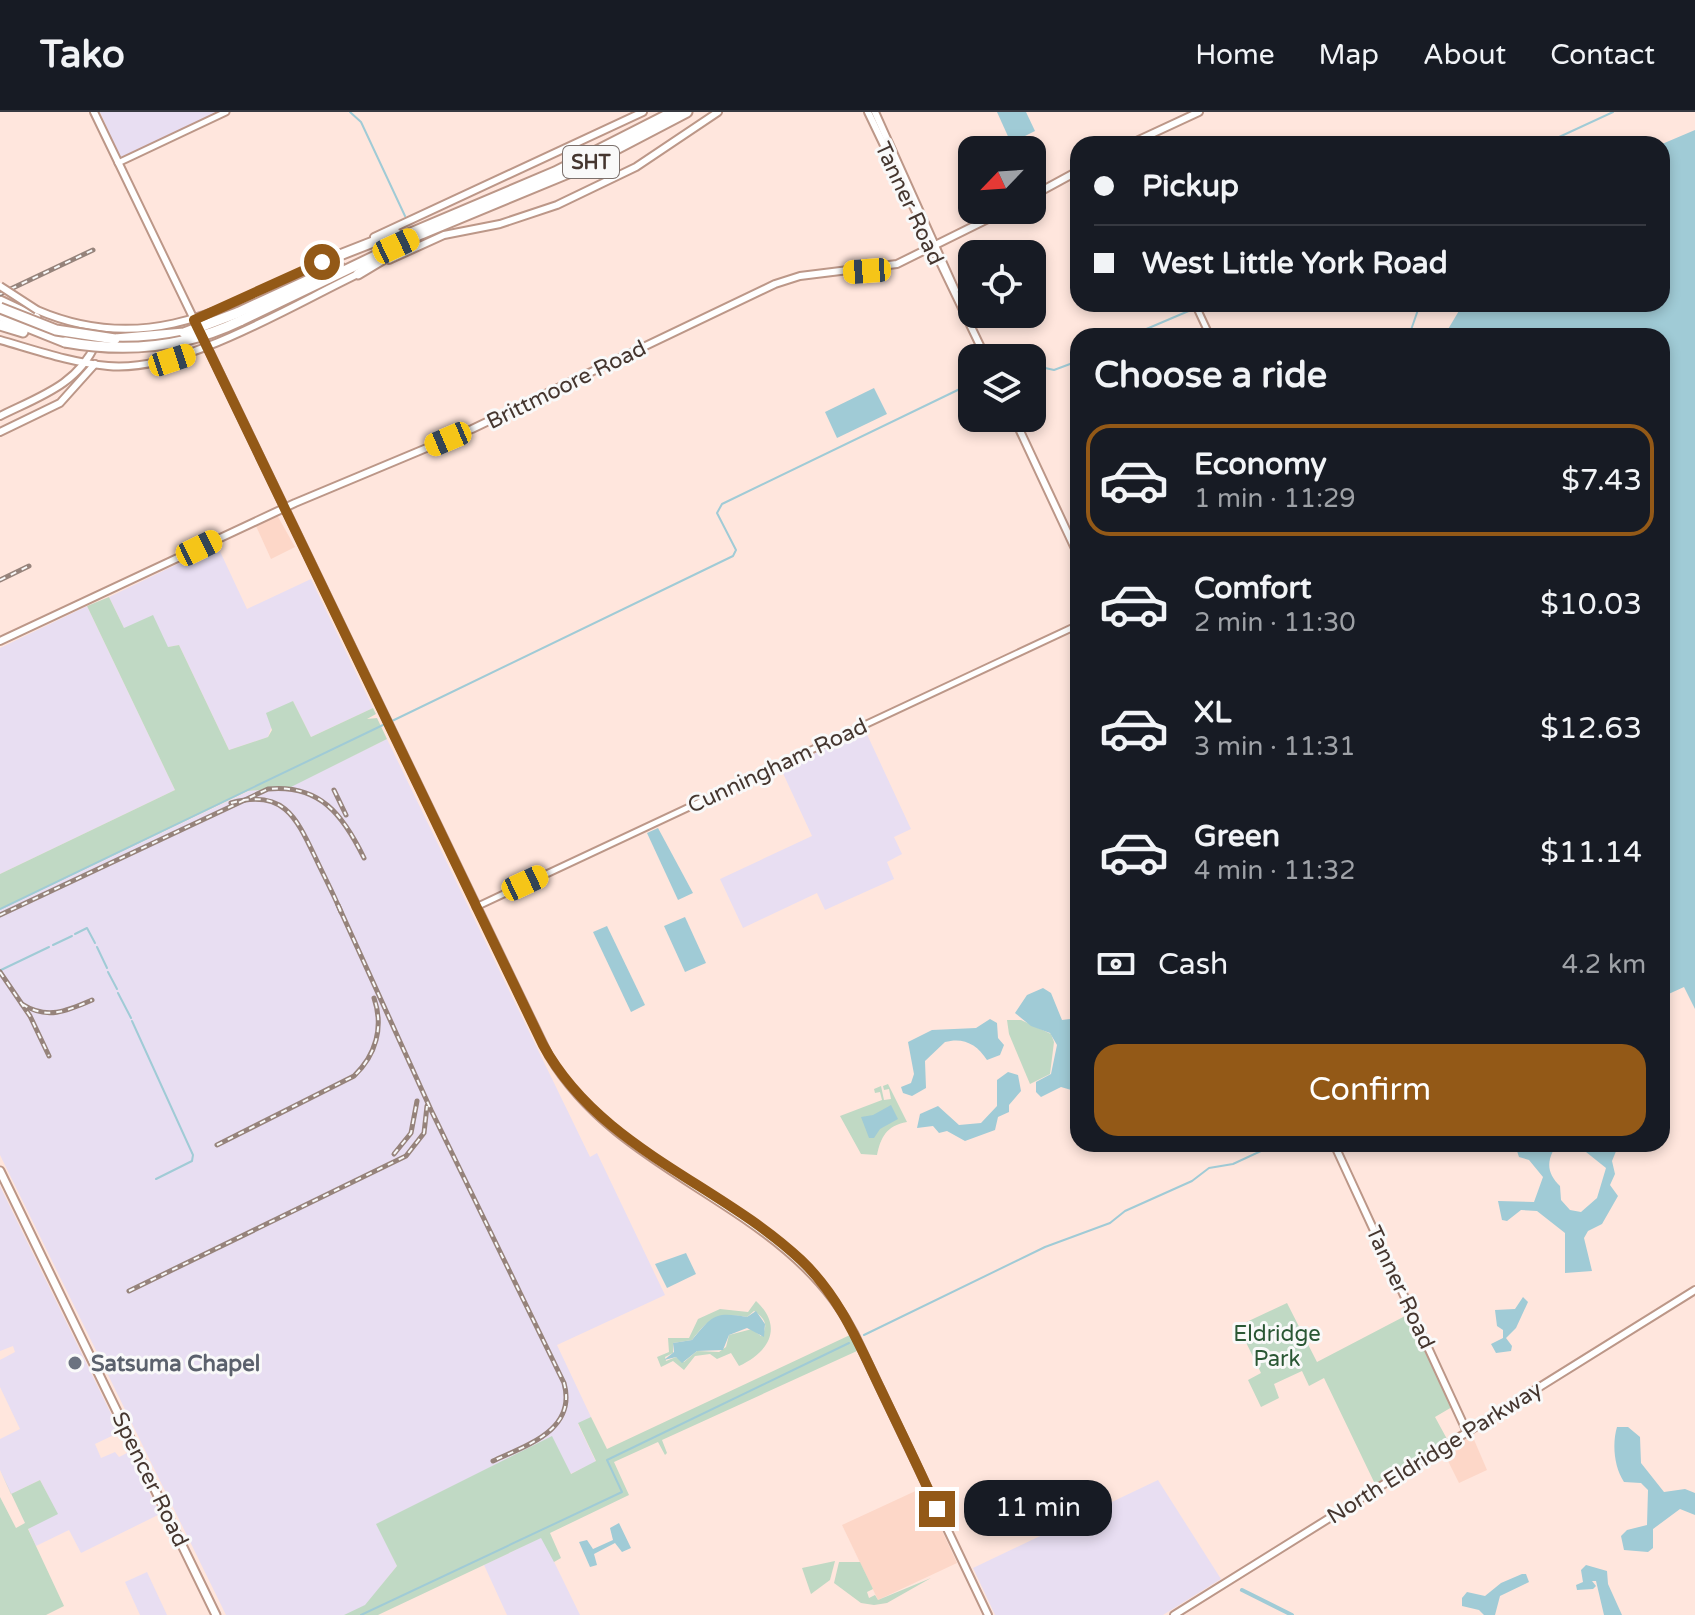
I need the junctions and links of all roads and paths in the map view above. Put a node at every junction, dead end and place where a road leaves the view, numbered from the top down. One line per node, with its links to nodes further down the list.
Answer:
1 (94, 112): 11 (main road)
2 (226, 112): 11 (street)
3 (643, 112): 19 (main road)
4 (670, 112): 14 (highway, SHT); 14 (highway, SHT)
5 (687, 112): 15 (highway, SHT)
6 (718, 112): 20 (main road)
7 (868, 112): 18 (main road, Tanner Road)
8 (875, 112): 18 (main road, Tanner Road)
9 (1199, 112): 10 (main road)
10 (1147, 136)
11 (116, 164): 27 (main road)
12 (1070, 175): 13 (main road)
13 (1046, 188)
14 (507, 191): 17 (highway, SHT)
15 (492, 206): 20 (highway); 26 (highway, SHT)
16 (979, 224): 18 (main road, Brittmoore Road)
17 (425, 225): 19 (highway); 26 (highway, SHT)
18 (934, 247): 35 (main road, Tanner Road); 47 (main road, Brittmoore Road)
19 (322, 262): 24 (main road)
20 (358, 274): 31 (main road)
21 (0, 286): 30 (main road, bridge)
22 (0, 301): 32 (highway, bridge)
23 (0, 308): 32 (highway, SHT, bridge)
24 (210, 314): 27 (main road); 31 (main road)
25 (0, 316): 34 (highway, SHT)
26 (239, 317): 32 (highway, SHT, bridge); 34 (highway, SHT, bridge)
27 (194, 320): 29 (main road); 36 (main road)
28 (0, 324): 34 (highway)
29 (181, 324): 30 (main road); 37 (main road)
30 (102, 329): 39 (main road)
31 (225, 338): 36 (main road)
32 (115, 339)
33 (0, 340): 38 (main road)
34 (65, 342)
35 (979, 344)
36 (206, 347): 37 (main road); 47 (main road)
37 (189, 355): 40 (main road)
38 (68, 358): 39 (main road); 41 (main road)
39 (86, 362): 40 (main road); 41 (main road)
40 (95, 364): 44 (main road)
41 (71, 379): 42 (main road)
42 (9, 412): 43 (main road); 44 (main road)
43 (0, 416)
44 (10, 428): 45 (main road)
45 (0, 432)
46 (1021, 432): 48 (main road)
47 (283, 508): 50 (main road, Brittmoore Road); 51 (main road)
48 (1070, 538)
49 (1070, 629): 51 (street, Cunningham Road)
50 (0, 641)
51 (476, 907): 57 (main road)
52 (1338, 1152): 55 (main road, Tanner Road)
53 (0, 1171): 56 (main road, Spencer Road)
54 (1695, 1290): 55 (main road, North Eldridge Parkway)
55 (1467, 1432): 58 (main road, North Eldridge Parkway)
56 (216, 1615)
57 (988, 1615)
58 (1174, 1615)

